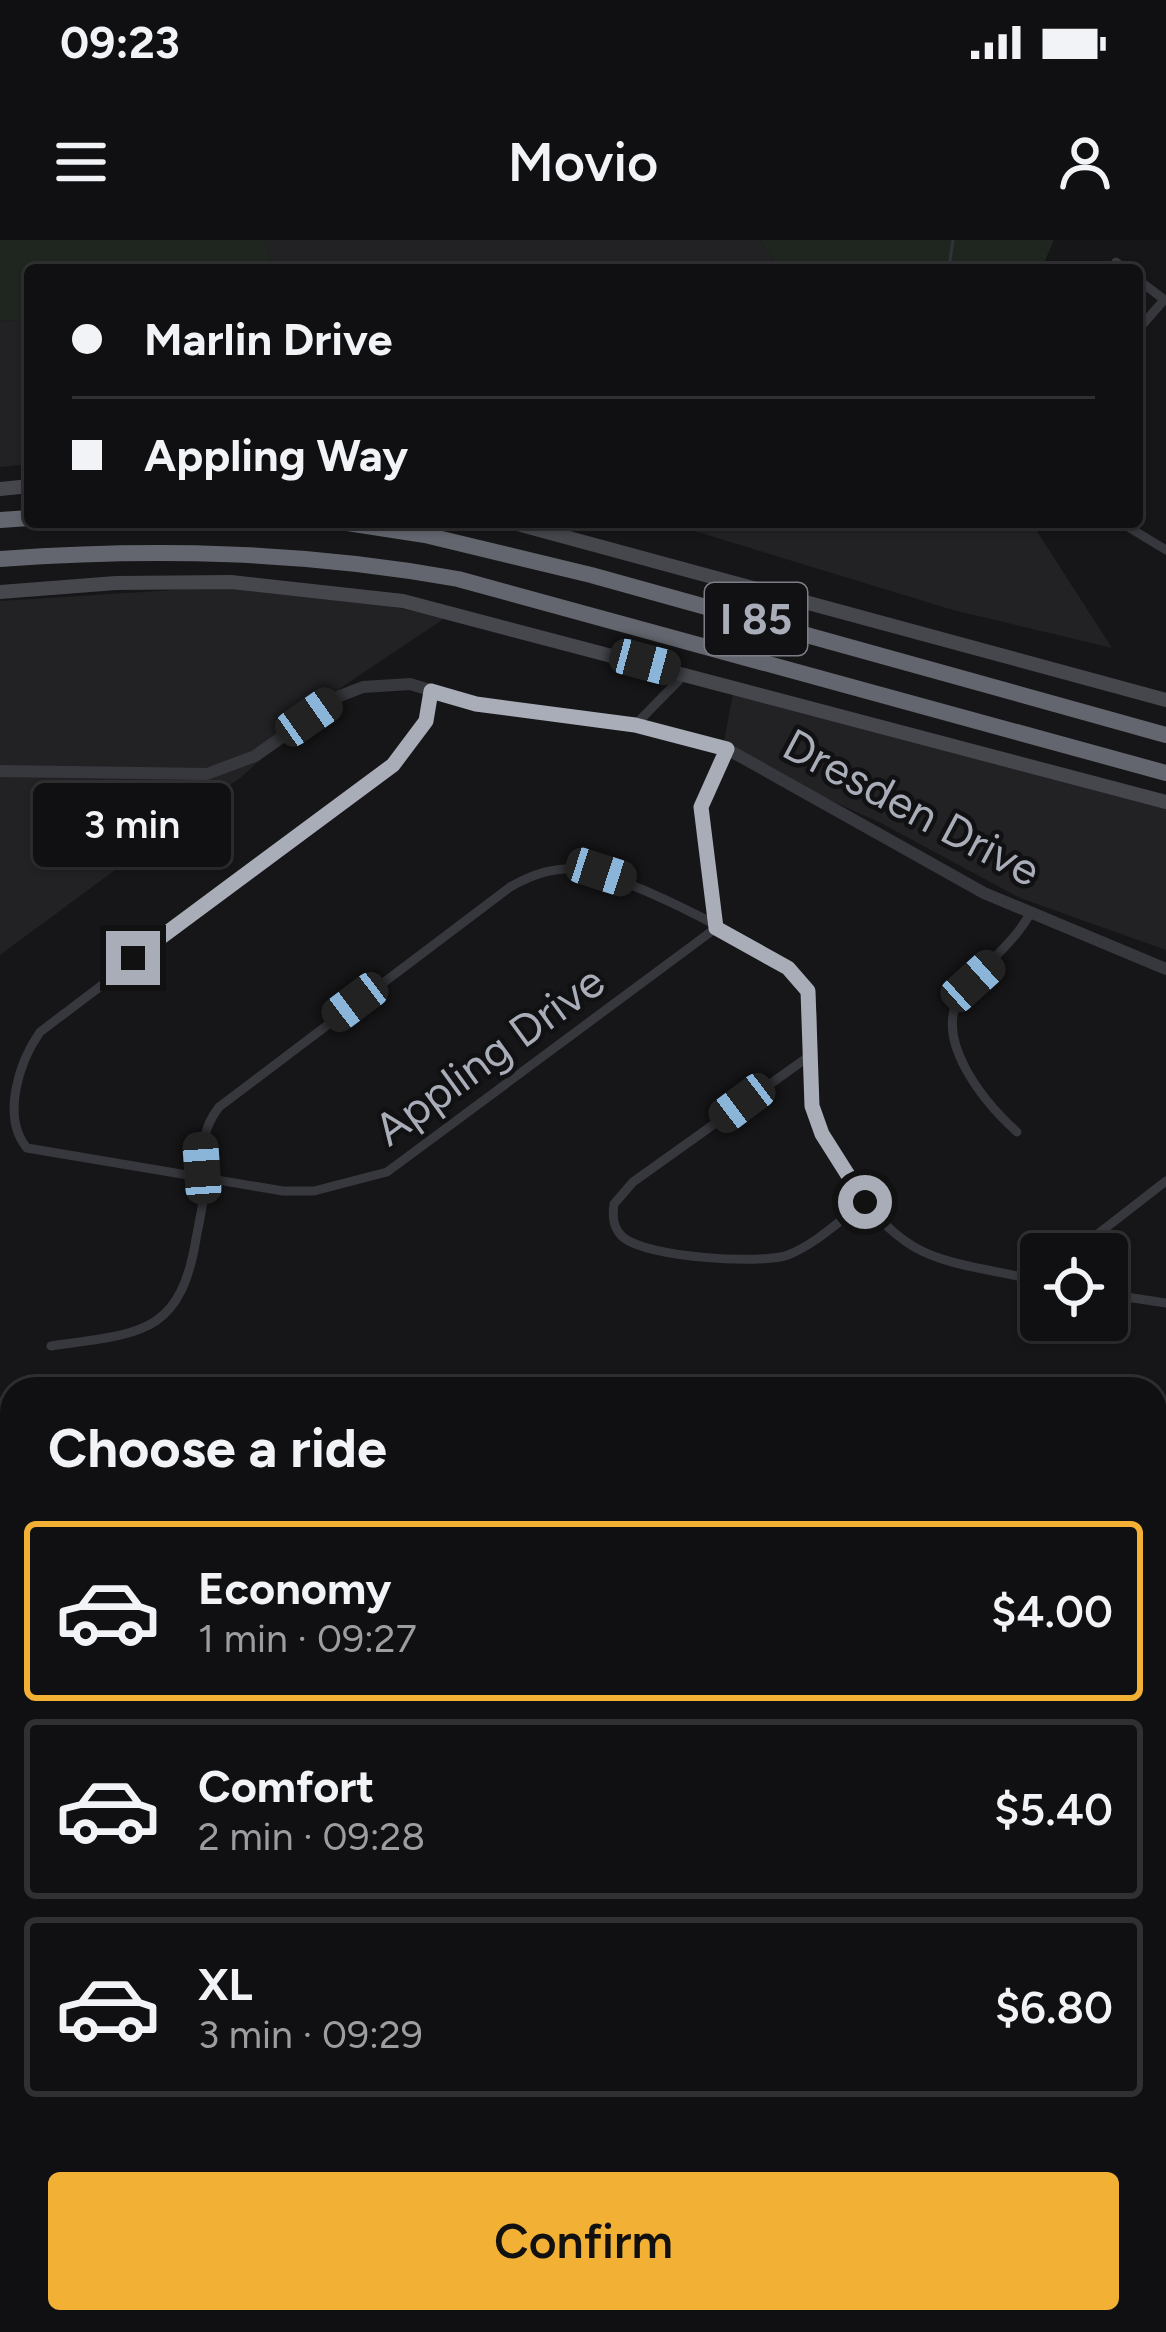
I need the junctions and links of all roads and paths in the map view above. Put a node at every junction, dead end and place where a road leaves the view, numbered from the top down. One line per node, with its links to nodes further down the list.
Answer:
1 (1165, 301): 2 (street)
2 (1143, 325)
3 (379, 528): 13 (highway, I 85)
4 (532, 528): 11 (main road)
5 (1130, 528): 6 (street)
6 (1166, 550)
7 (0, 559): 16 (highway, I 85)
8 (0, 592): 9 (main road)
9 (686, 673): 12 (street); 17 (main road)
10 (431, 691): 12 (street, Dresden Drive); 15 (street, Dresden Drive); 23 (street, Appling Drive)
11 (1166, 700)
12 (635, 725): 14 (street, Dresden Drive)
13 (1166, 734)
14 (727, 749): 18 (street, Dresden Drive); 19 (street)
15 (0, 771)
16 (1166, 773)
17 (1166, 802)
18 (1030, 912): 20 (street, Dresden Drive); 22 (street)
19 (716, 928): 21 (street); 23 (street, Appling Drive); 23 (street)
20 (1166, 969)
21 (808, 1057): 25 (street); 25 (street)
22 (1017, 1132)
23 (205, 1181): 30 (street)
24 (1166, 1181): 26 (street)
25 (865, 1202): 27 (street)
26 (1099, 1233)
27 (1020, 1276)
28 (1128, 1297): 29 (street)
29 (1166, 1303)
30 (52, 1346)

